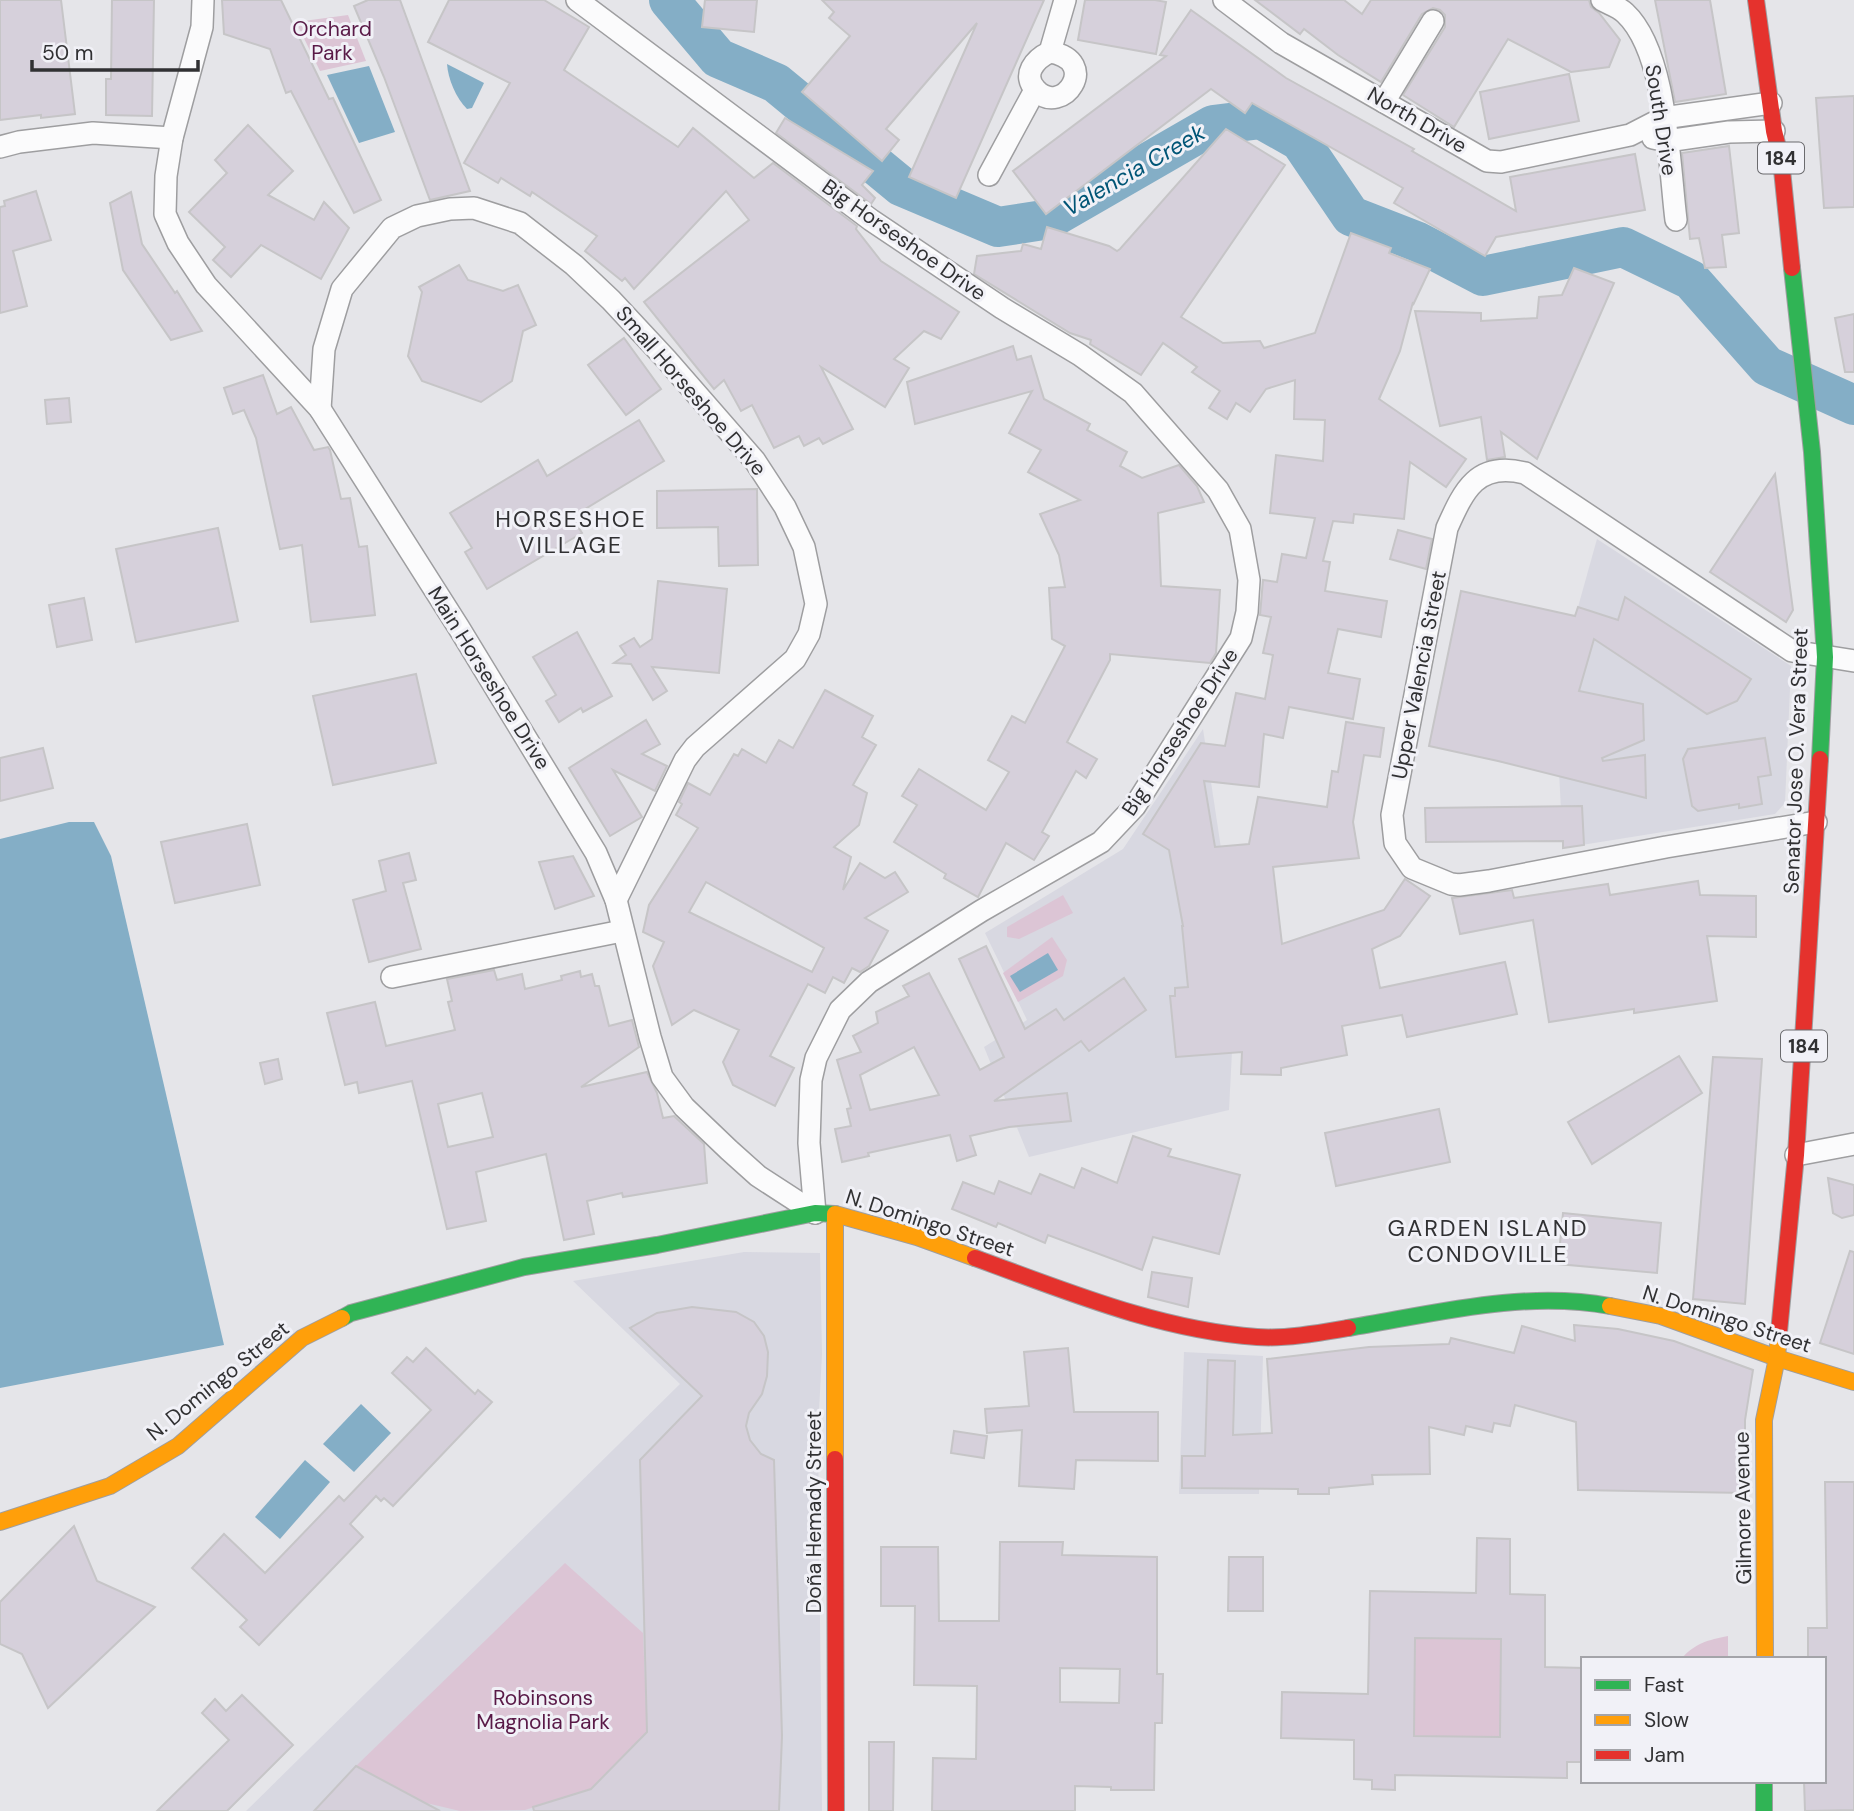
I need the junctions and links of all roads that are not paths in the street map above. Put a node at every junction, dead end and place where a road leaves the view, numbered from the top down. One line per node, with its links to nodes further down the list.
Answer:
1 (203, 0): 15 (street, Main Horseshoe Drive)
2 (578, 0): 29 (street, Big Horseshoe Drive)
3 (1065, 0): 8 (street)
4 (1224, 0): 10 (street, North Drive)
5 (1602, 0): 12 (street, South Drive)
6 (1756, 0): 11 (main road, Senator Jose O. Vera Street / 184)
7 (1433, 21): 10 (street)
8 (1050, 52): 9 (street); 9 (street)
9 (1035, 90): 18 (street)
10 (1384, 102): 14 (street, North Drive)
11 (1771, 103): 12 (street, North Drive); 13 (main road, Senator Jose O. Vera Street / 184)
12 (1663, 118): 14 (street, North Drive); 16 (street, South Drive)
13 (1774, 131): 16 (street, North Drive); 21 (main road, Senator Jose O. Vera Street / 184)
14 (1630, 135): 16 (street, North Drive)
15 (172, 138): 17 (street); 20 (street, Main Horseshoe Drive)
16 (1667, 141): 19 (street, South Drive)
17 (0, 147)
18 (989, 175)
19 (1676, 220)
20 (320, 409): 24 (street, Main Horseshoe Drive); 24 (street, Small Horseshoe Drive)
21 (1825, 657): 22 (street, Upper Valencia Street); 23 (main road, Senator Jose O. Vera Street / 184); 23 (street, Upper Valencia Street)
22 (1854, 662)
23 (1816, 821): 28 (main road, Senator Jose O. Vera Street / 184)
24 (616, 900): 25 (street, Main Horseshoe Drive)
25 (622, 931): 26 (street); 29 (street, Main Horseshoe Drive)
26 (392, 977)
27 (1854, 1144): 28 (street)
28 (1796, 1155): 30 (main road, Senator Jose O. Vera Street / 184)
29 (825, 1214): 30 (main road, N. Domingo Street); 32 (main road, N. Domingo Street); 35 (main road, Doña Hemady Street)
30 (1777, 1358): 31 (main road, N. Domingo Street); 33 (main road, Gilmore Avenue / 184)
31 (1854, 1382)
32 (0, 1522)
33 (1765, 1657)
34 (1764, 1783): 36 (main road)
35 (836, 1811)
36 (1764, 1811)

